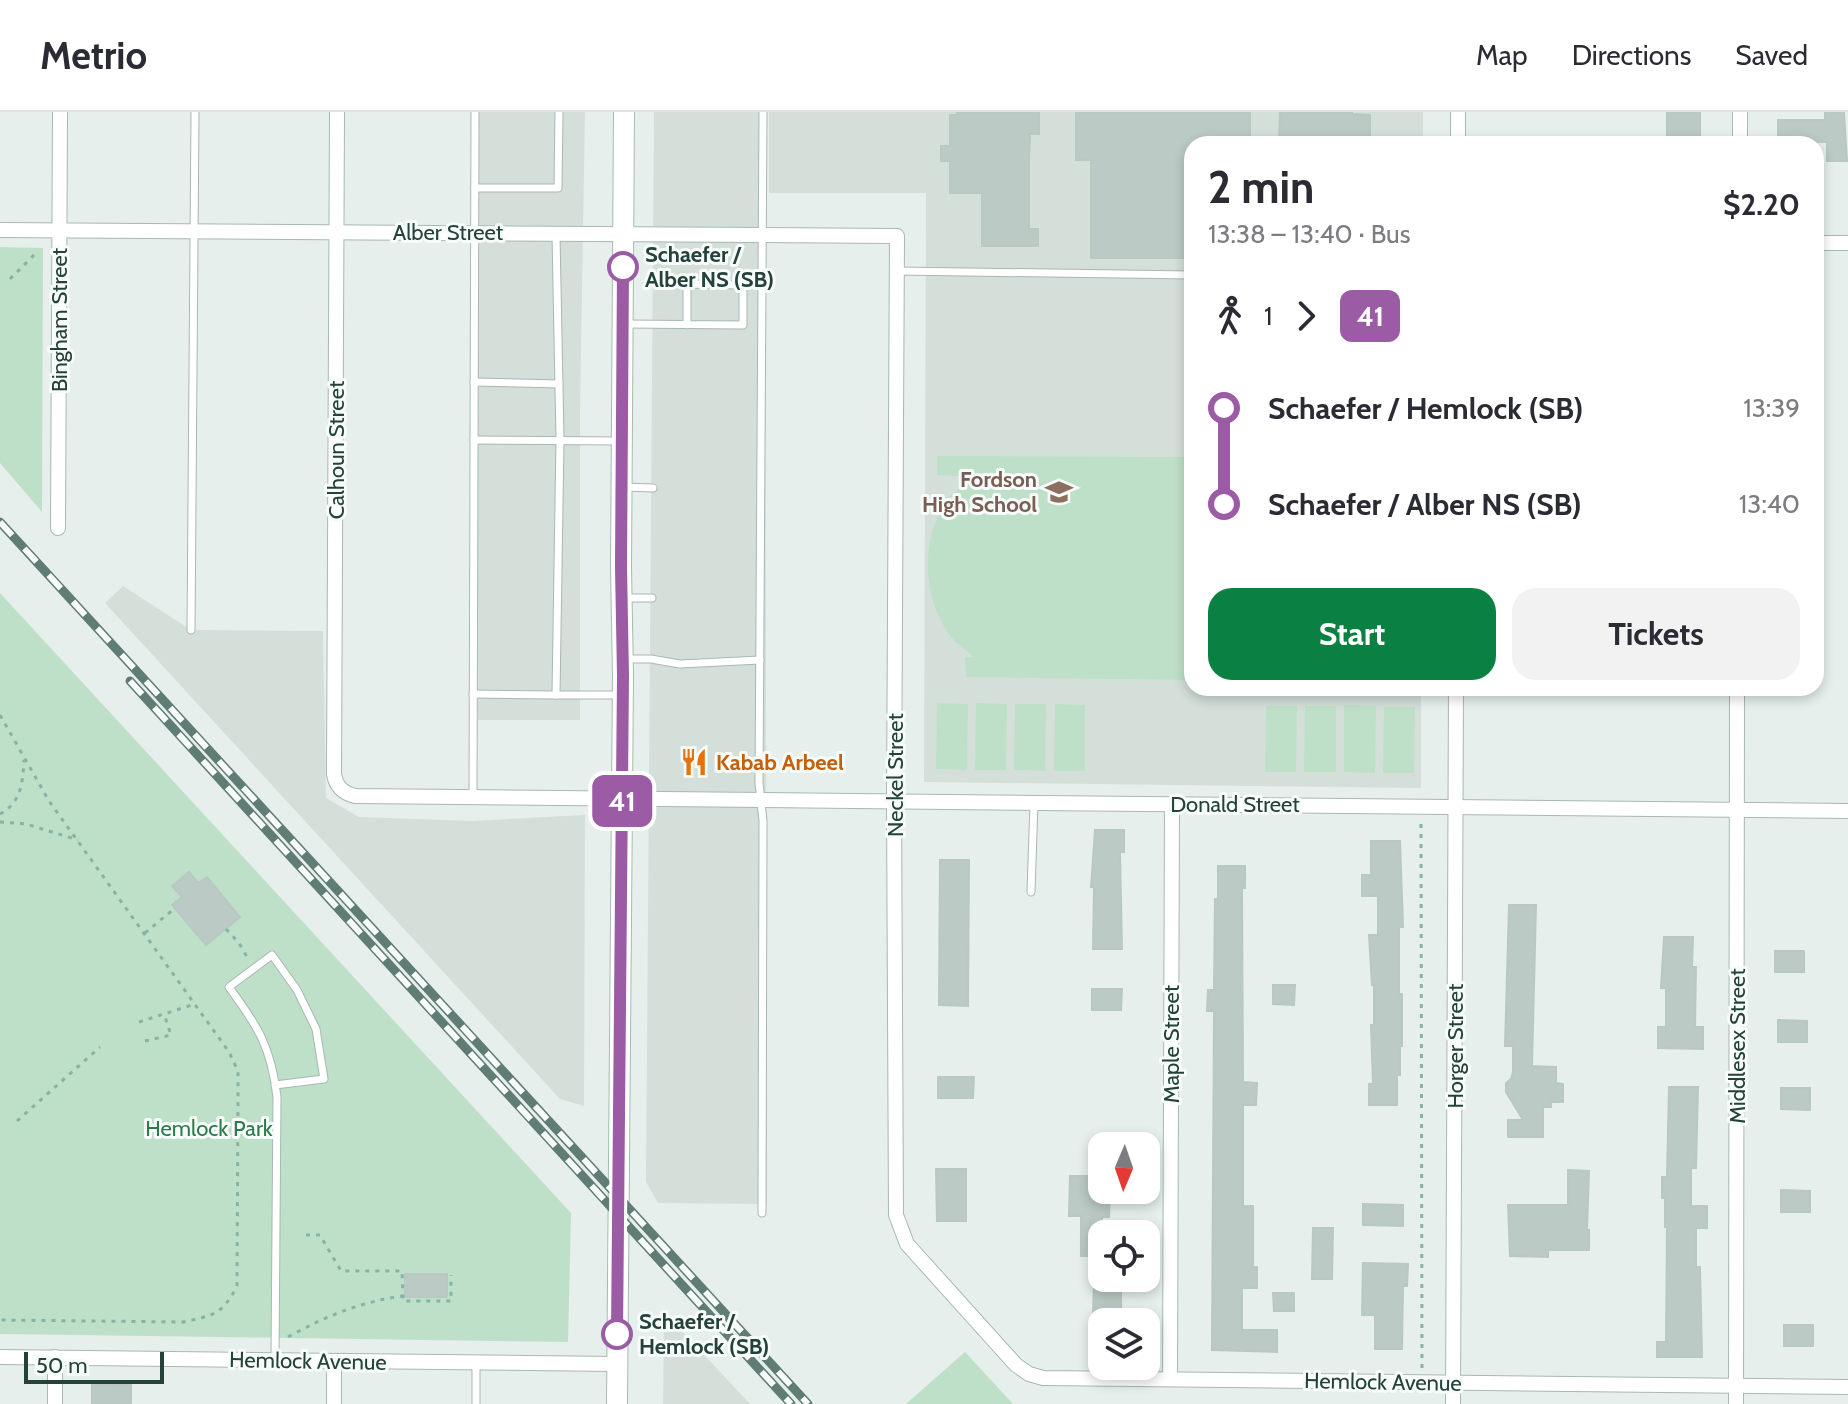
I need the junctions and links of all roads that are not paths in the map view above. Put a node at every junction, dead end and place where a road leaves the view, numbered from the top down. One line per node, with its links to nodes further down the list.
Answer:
1 (60, 112): 14 (street, Bingham Street)
2 (195, 112): 15 (lane)
3 (337, 112): 16 (street, Calhoun Street)
4 (475, 112): 12 (lane)
5 (559, 112): 12 (lane)
6 (624, 112): 19 (main road)
7 (763, 112): 20 (lane)
8 (1458, 112): 10 (street)
9 (1740, 112): 11 (street)
10 (1458, 136)
11 (1740, 136)
12 (475, 188): 17 (lane)
13 (0, 230): 14 (street, Alber Street)
14 (60, 230): 15 (street, Alber Street); 35 (street, Bingham Street)
15 (194, 231): 16 (street, Alber Street); 38 (lane)
16 (337, 232): 17 (street, Alber Street); 46 (street, Calhoun Street)
17 (475, 232): 18 (street, Alber Street); 28 (lane)
18 (556, 233): 19 (street, Alber Street); 29 (lane)
19 (623, 233): 20 (street, Alber Street); 26 (main road)
20 (763, 235): 21 (street, Alber Street); 40 (lane)
21 (897, 236): 24 (street, Neckel Street)
22 (1824, 243): 23 (street)
23 (1848, 243)
24 (897, 271): 25 (lane); 50 (street, Neckel Street)
25 (1184, 275)
26 (623, 324): 27 (lane); 32 (main road)
27 (687, 325): 27 (lane)
28 (474, 382): 29 (lane); 31 (lane)
29 (559, 384): 30 (lane)
30 (560, 439): 31 (lane); 32 (lane); 42 (lane)
31 (474, 440): 41 (lane)
32 (622, 442): 33 (main road)
33 (621, 487): 34 (lane); 36 (main road)
34 (653, 488)
35 (58, 528)
36 (621, 598): 37 (lane); 39 (main road)
37 (652, 598)
38 (191, 630)
39 (623, 659): 40 (lane); 43 (main road)
40 (760, 660): 49 (lane)
41 (473, 694): 42 (lane); 47 (lane)
42 (556, 695): 43 (lane)
43 (623, 696): 48 (main road)
44 (1456, 696): 53 (street, Horger Street)
45 (1737, 696): 54 (street, Middlesex Street)
46 (339, 787): 47 (street, Donald Street)
47 (473, 797): 48 (street, Donald Street)
48 (622, 798): 49 (street, Donald Street); 65 (main road)
49 (760, 800): 50 (street, Donald Street); 58 (lane)
50 (894, 802): 51 (street, Donald Street); 59 (street, Neckel Street)
51 (1034, 803): 52 (street, Donald Street); 56 (lane)
52 (1172, 804): 53 (street, Donald Street); 66 (street, Maple Street)
53 (1456, 807): 54 (street, Donald Street); 67 (street, Horger Street)
54 (1737, 811): 55 (street, Donald Street); 68 (street, Middlesex Street)
55 (1848, 811)
56 (1031, 892)
57 (275, 1085): 57 (lane); 62 (lane)
58 (762, 1213)
59 (952, 1294): 66 (street, Hemlock Avenue)
60 (0, 1357): 61 (street, Hemlock Avenue)
61 (55, 1357): 62 (street, Hemlock Avenue); 70 (street)
62 (275, 1359): 63 (street, Hemlock Avenue)
63 (334, 1361): 64 (street, Hemlock Avenue); 71 (street)
64 (476, 1363): 65 (street, Hemlock Avenue); 72 (lane)
65 (616, 1364): 73 (main road)
66 (1170, 1379): 67 (street, Hemlock Avenue)
67 (1453, 1384): 68 (street, Hemlock Avenue); 74 (street, Horger Street)
68 (1737, 1386): 69 (street, Hemlock Avenue); 75 (street, Middlesex Street)
69 (1848, 1387)
70 (55, 1404)
71 (334, 1404)
72 (476, 1404)
73 (617, 1404)
74 (1453, 1404)
75 (1736, 1404)

